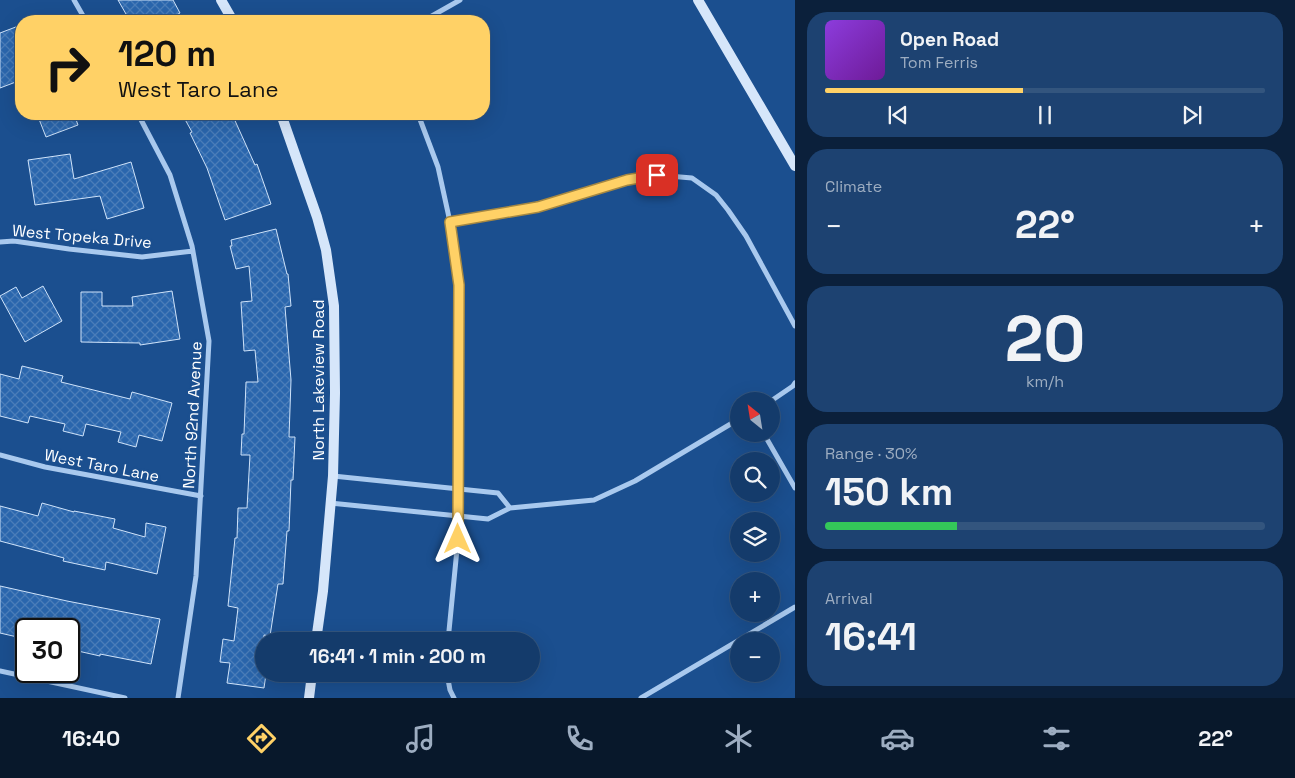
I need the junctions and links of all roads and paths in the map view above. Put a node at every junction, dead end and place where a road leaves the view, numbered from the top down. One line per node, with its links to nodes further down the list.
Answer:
1 (74, 0): 5 (street)
2 (221, 0): 6 (street)
3 (460, 0): 7 (street)
4 (698, 0): 11 (street)
5 (83, 15)
6 (228, 15)
7 (434, 15)
8 (141, 120): 14 (street, North 92nd Avenue)
9 (283, 120): 21 (street, North Lakeview Road)
10 (420, 120): 12 (street)
11 (795, 166)
12 (450, 222): 15 (street); 23 (street)
13 (0, 242): 14 (street, West Topeka Drive)
14 (193, 250): 24 (street, North 92nd Avenue)
15 (795, 326)
16 (795, 383): 17 (street)
17 (780, 395)
18 (730, 424): 26 (street)
19 (769, 442): 22 (street)
20 (0, 456): 24 (street, West Taro Lane)
21 (333, 476): 23 (street); 25 (street, North Lakeview Road)
22 (795, 488)
23 (458, 489): 26 (street); 27 (street)
24 (200, 496): 35 (street, North 92nd Avenue)
25 (330, 503): 27 (street); 29 (street, North Lakeview Road)
26 (510, 508): 27 (street)
27 (458, 516): 30 (street)
28 (795, 608): 38 (street)
29 (317, 632)
30 (449, 632)
31 (0, 671): 34 (street)
32 (311, 682): 36 (street)
33 (448, 682): 37 (street)
34 (125, 698)
35 (178, 698)
36 (309, 698)
37 (454, 698)
38 (641, 698)

